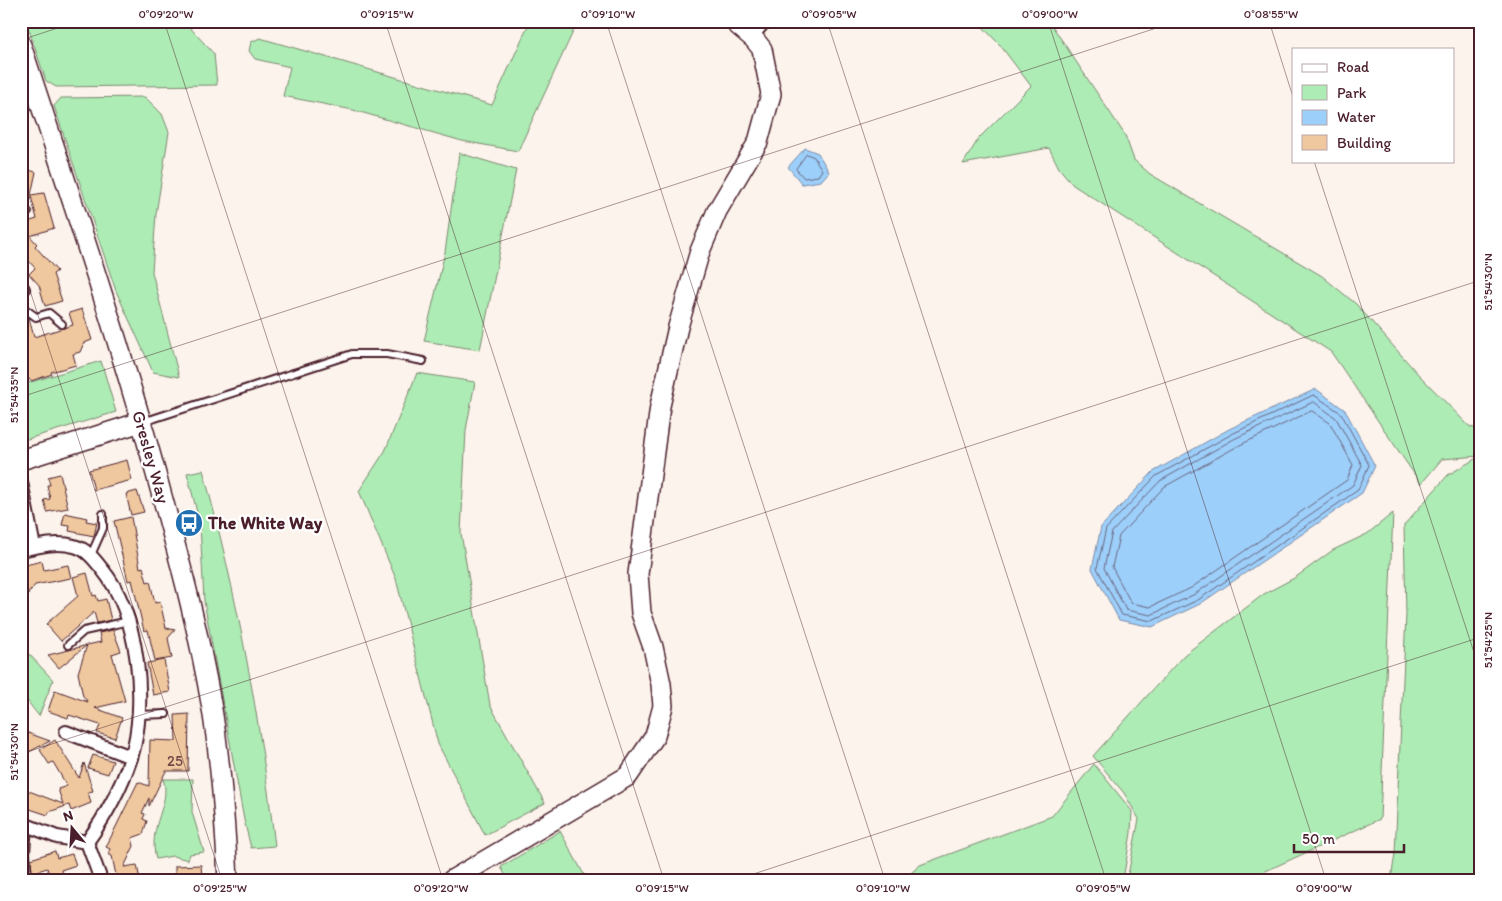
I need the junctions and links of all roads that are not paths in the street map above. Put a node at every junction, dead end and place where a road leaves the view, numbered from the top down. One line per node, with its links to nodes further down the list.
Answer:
1 (733, 21): 3 (street)
2 (769, 21): 3 (lane)
3 (754, 39): 26 (street)
4 (21, 45): 8 (street, Gresley Way)
5 (21, 306): 6 (lane)
6 (62, 324)
7 (423, 360): 8 (lane)
8 (141, 422): 9 (street); 25 (street, Gresley Way)
9 (21, 460)
10 (21, 482): 12 (street)
11 (103, 514): 14 (lane)
12 (34, 547): 13 (street); 14 (street)
13 (21, 550)
14 (91, 555): 15 (street)
15 (130, 621): 16 (lane); 18 (street)
16 (68, 644)
17 (166, 714): 18 (lane)
18 (138, 715): 20 (street)
19 (66, 732): 20 (street)
20 (131, 757): 22 (street)
21 (25, 824): 22 (street); 23 (lane)
22 (87, 842): 24 (street)
23 (28, 880)
24 (101, 880)
25 (228, 880)
26 (452, 880)

